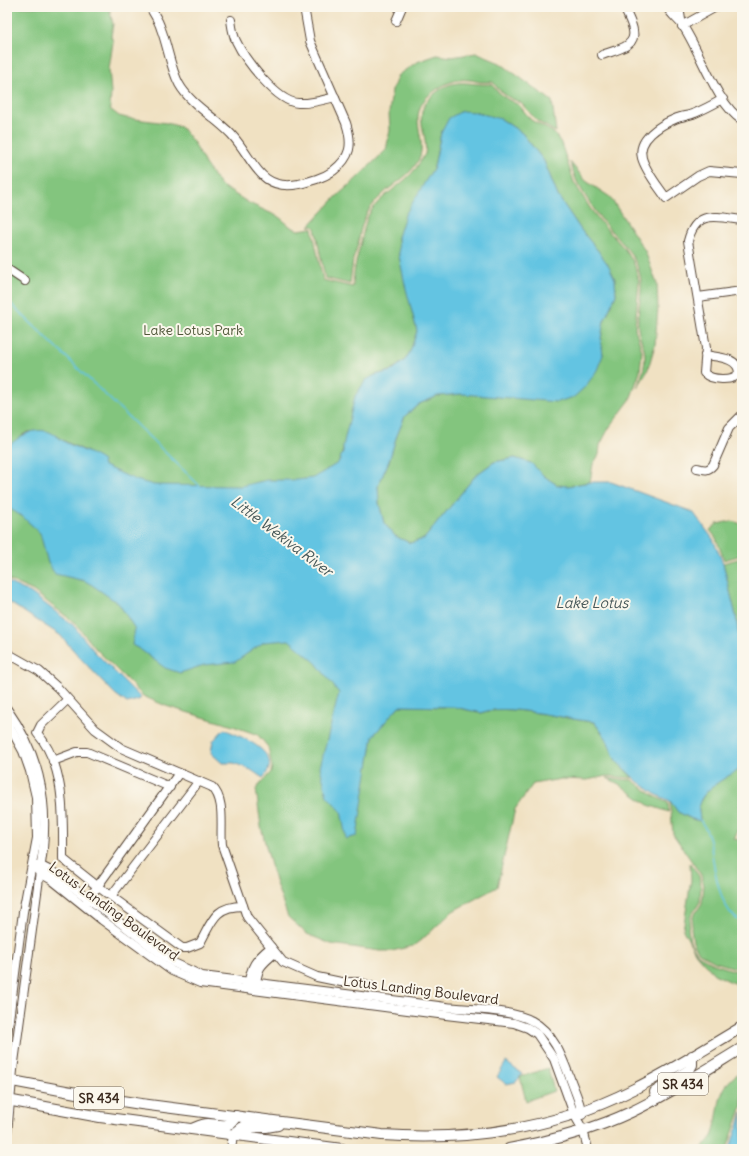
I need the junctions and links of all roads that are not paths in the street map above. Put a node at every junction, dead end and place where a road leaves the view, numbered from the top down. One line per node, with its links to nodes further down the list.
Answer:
1 (150, 7): 12 (street)
2 (304, 7): 12 (street)
3 (402, 7): 9 (street)
4 (624, 7): 11 (street)
5 (667, 7): 10 (street)
6 (679, 7): 10 (street)
7 (716, 7): 10 (street)
8 (231, 20): 12 (street)
9 (396, 21)
10 (682, 26): 13 (street)
11 (602, 55)
12 (335, 97)
13 (723, 99): 14 (street); 15 (street)
14 (742, 120)
15 (742, 174)
16 (742, 220): 20 (street)
17 (7, 269): 18 (street)
18 (25, 281)
19 (742, 291): 20 (street)
20 (698, 297): 21 (street)
21 (705, 355): 21 (street)
22 (742, 414): 23 (street)
23 (697, 468)
24 (7, 654): 25 (street)
25 (68, 700): 28 (street); 29 (street)
26 (7, 709): 32 (street)
27 (7, 722): 32 (street)
28 (53, 761): 31 (street); 33 (street)
29 (179, 773): 30 (street); 31 (street)
30 (199, 781): 34 (street); 37 (street)
31 (170, 787): 33 (street)
32 (38, 868): 35 (street, Lotus Landing Boulevard); 36 (street, Lotus Landing Boulevard); 39 (street); 40 (street)
33 (97, 886): 34 (street); 35 (street)
34 (111, 896): 37 (street)
35 (89, 898): 36 (street); 41 (street, Lotus Landing Boulevard)
36 (84, 905): 41 (street, Lotus Landing Boulevard)
37 (243, 906): 38 (street)
38 (273, 950): 41 (street); 42 (street)
39 (16, 965): 40 (street); 44 (street)
40 (27, 966): 47 (street)
41 (252, 986): 49 (street, Lotus Landing Boulevard)
42 (371, 986)
43 (742, 1027): 46 (main road, SR 434)
44 (7, 1035)
45 (742, 1048): 50 (main road, SR 434)
46 (692, 1056): 49 (main road, SR 434); 50 (main road)
47 (10, 1081): 48 (street); 51 (main road, SR 434)
48 (9, 1100): 53 (main road, SR 434); 55 (street)
49 (578, 1112): 52 (main road, SR 434); 54 (street, Lotus Landing Boulevard)
50 (631, 1112): 54 (main road, SR 434)
51 (236, 1116): 52 (main road, SR 434); 53 (main road)
52 (288, 1123): 56 (main road)
53 (190, 1130): 56 (main road, SR 434)
54 (583, 1130): 59 (main road, SR 434); 60 (street, Lotus Landing Boulevard)
55 (7, 1133)
56 (233, 1135): 57 (street); 58 (main road, SR 434)
57 (231, 1149)
58 (342, 1149)
59 (509, 1149)
60 (588, 1149)

